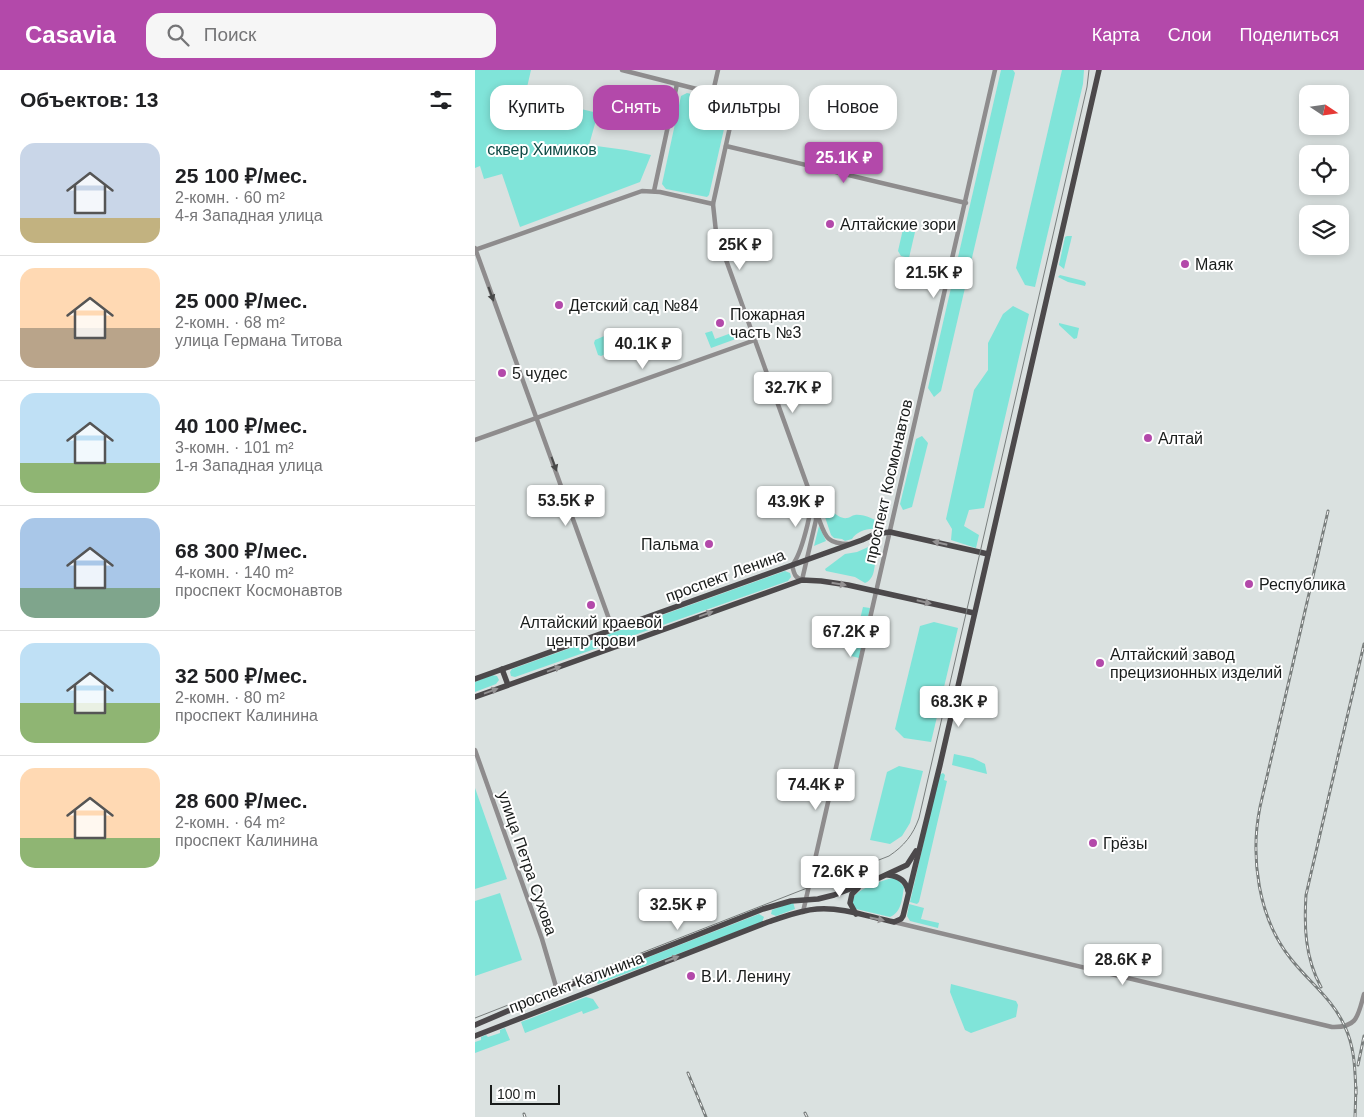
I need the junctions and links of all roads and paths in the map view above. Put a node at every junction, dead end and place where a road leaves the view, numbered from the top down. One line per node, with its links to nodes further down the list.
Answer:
1 (622, 70): 5 (street)
2 (718, 70): 6 (street)
3 (995, 70): 11 (street, проспект Космонавтов)
4 (1099, 70): 21 (main road)
5 (677, 84): 7 (street); 10 (street)
6 (715, 85)
7 (689, 87)
8 (729, 130): 9 (street)
9 (726, 146): 11 (street); 12 (street)
10 (653, 191): 12 (street); 13 (street)
11 (966, 203): 19 (street, проспект Космонавтов)
12 (713, 204): 14 (street)
13 (475, 249): 15 (street, one-way to 15)
14 (755, 340): 15 (street); 17 (street)
15 (537, 418): 16 (street); 27 (street, one-way to 27)
16 (475, 440)
17 (811, 496): 18 (street); 23 (street)
18 (815, 506): 20 (street); 22 (street)
19 (890, 532): 20 (main road, проспект Ленина); 21 (main road, проспект Ленина, one-way to 19); 25 (street, проспект Космонавтов)
20 (853, 544): 22 (main road, проспект Ленина)
21 (988, 554): 26 (main road)
22 (807, 559): 23 (main road, проспект Ленина); 24 (street)
23 (792, 565): 24 (street); 27 (main road, проспект Ленина)
24 (801, 580): 25 (main road, проспект Ленина, one-way to 25); 30 (main road, проспект Ленина, one-way to 24)
25 (877, 592): 26 (main road, проспект Ленина, one-way to 26); 37 (street, проспект Космонавтов)
26 (974, 614): 33 (main road)
27 (613, 630): 28 (main road, проспект Ленина)
28 (502, 669): 29 (main road, проспект Ленина); 30 (main road)
29 (475, 679)
30 (508, 685): 31 (main road, проспект Ленина, one-way to 30)
31 (475, 697)
32 (475, 750): 43 (street, улица Петра Сухова)
33 (922, 838): 34 (main road); 36 (main road)
34 (888, 875): 35 (main road); 36 (main road)
35 (862, 885): 37 (main road, проспект Калинина); 40 (main road)
36 (908, 895): 42 (main road)
37 (806, 899): 38 (main road, проспект Калинина); 39 (street, проспект Космонавтов)
38 (763, 909): 41 (main road); 43 (main road, проспект Калинина)
39 (803, 912): 40 (main road, проспект Калинина); 41 (main road, проспект Калинина)
40 (856, 914): 42 (main road, проспект Калинина, one-way to 42)
41 (768, 922): 45 (main road, проспект Калинина, one-way to 41)
42 (894, 922): 44 (street, проспект Калинина)
43 (556, 987): 45 (main road); 46 (main road, проспект Калинина)
44 (1364, 994)
45 (561, 1002): 47 (main road, проспект Калинина)
46 (475, 1025)
47 (475, 1036)

